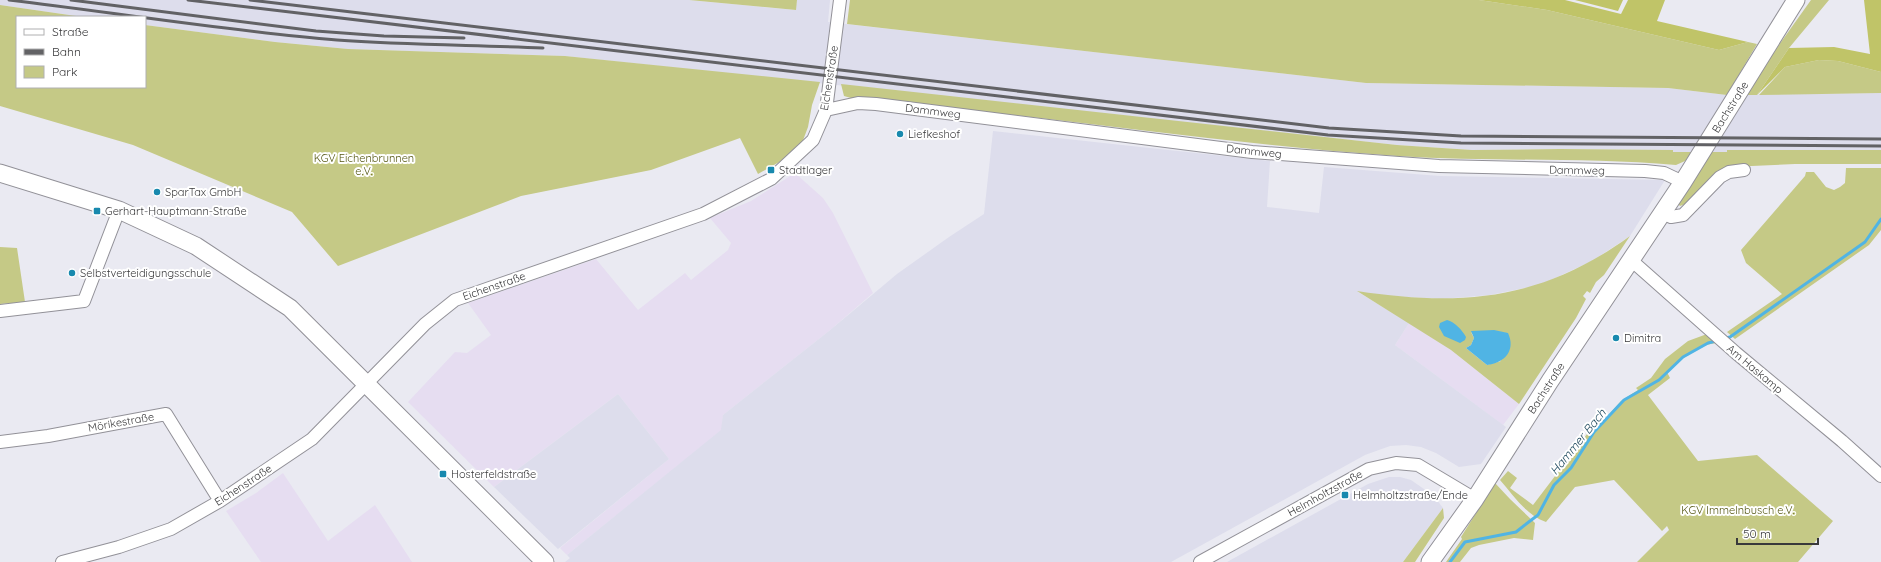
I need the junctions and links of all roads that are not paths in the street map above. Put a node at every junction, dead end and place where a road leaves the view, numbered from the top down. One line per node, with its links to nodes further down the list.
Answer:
1 (840, 0): 3 (street, Eichenstraße)
2 (1796, 0): 6 (street, Bachstraße)
3 (826, 110): 6 (street, Dammweg); 11 (street, Eichenstraße)
4 (1744, 170): 8 (street)
5 (0, 173): 7 (street)
6 (1683, 182): 8 (street, Bachstraße)
7 (119, 210): 10 (street); 11 (street)
8 (1662, 214): 9 (street, Bachstraße)
9 (1631, 260): 13 (street, Am Haskamp); 14 (street, Bachstraße)
10 (0, 311)
11 (366, 385): 15 (street, Eichenstraße); 17 (street)
12 (0, 442): 15 (street, Mörikestraße)
13 (1881, 476)
14 (1475, 499): 18 (street, Helmholtzstraße); 19 (street, Bachstraße)
15 (220, 501): 16 (street, Eichenstraße)
16 (62, 562)
17 (545, 562)
18 (1200, 562)
19 (1430, 562)

